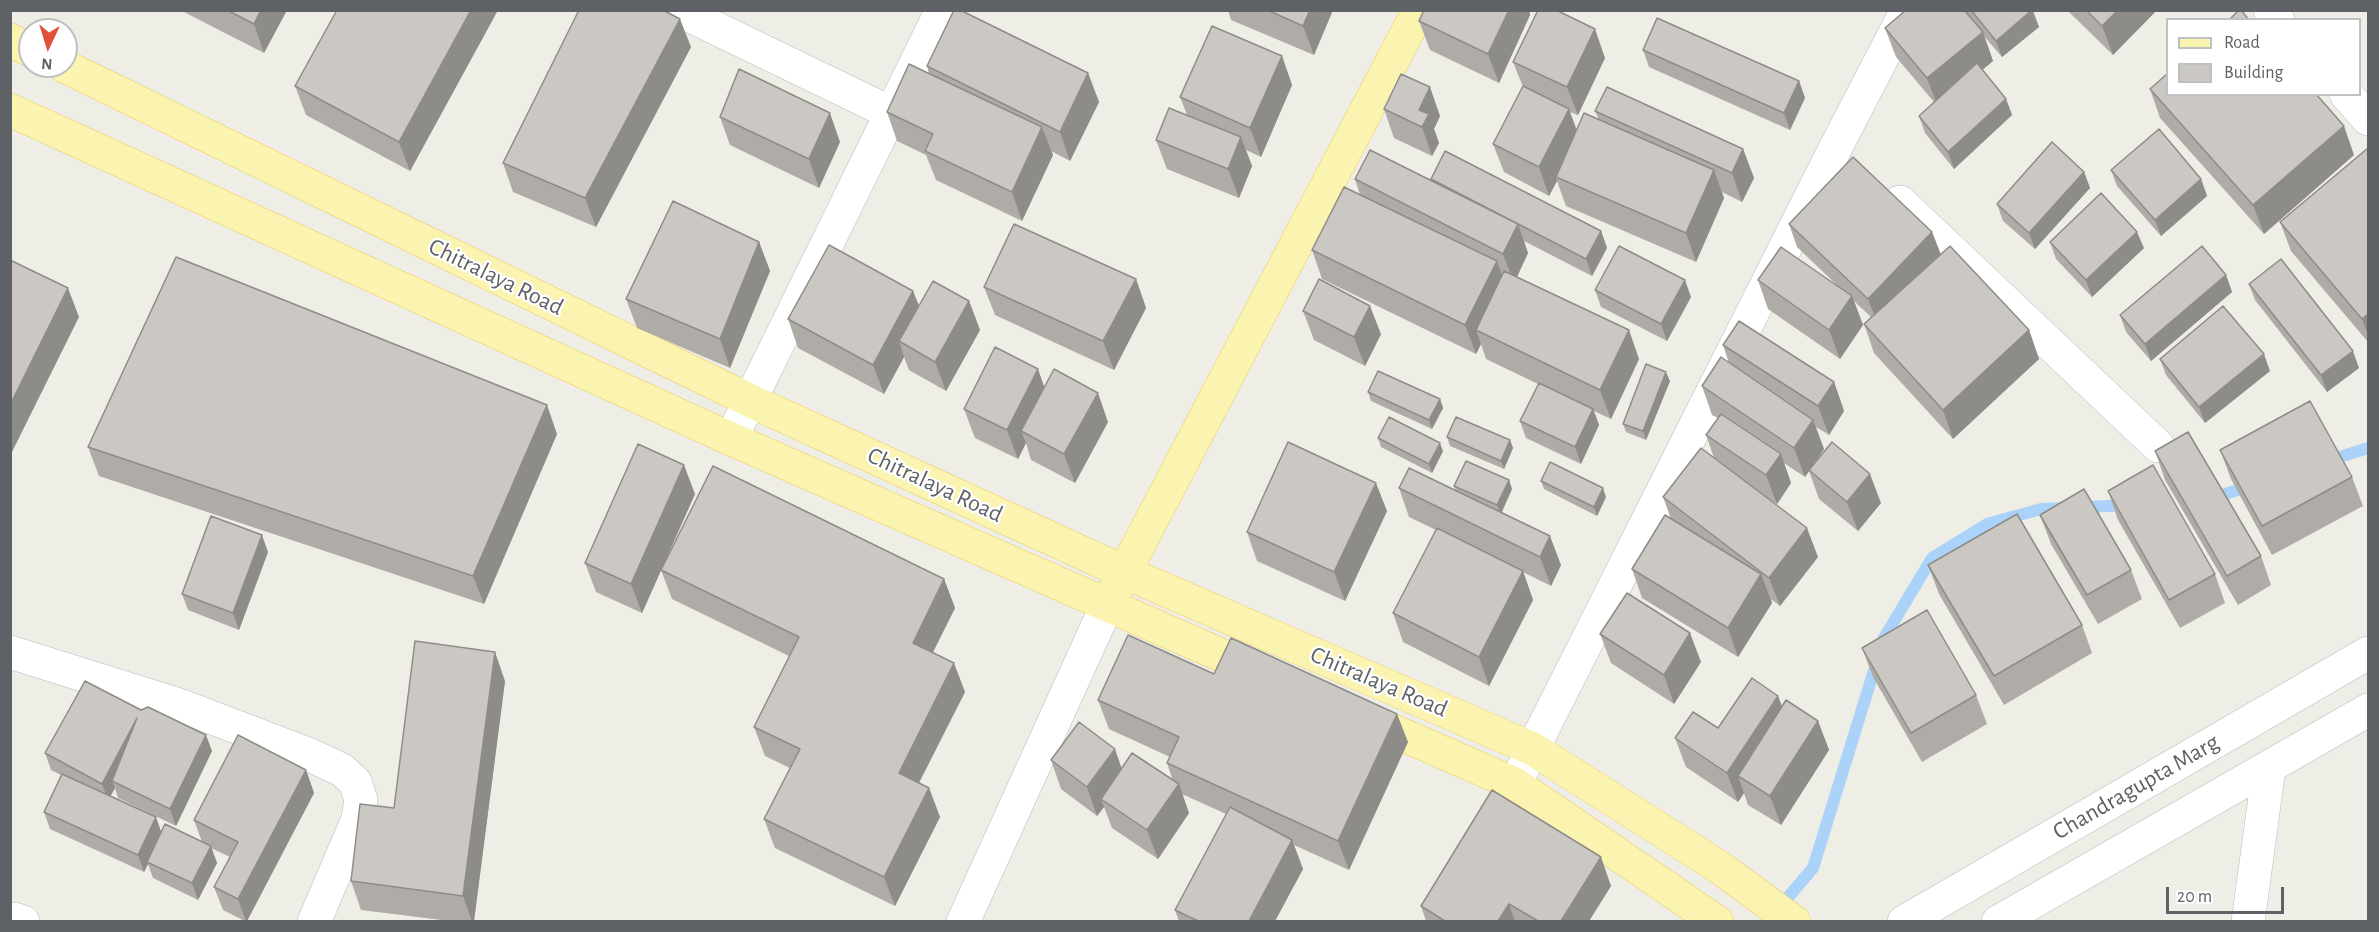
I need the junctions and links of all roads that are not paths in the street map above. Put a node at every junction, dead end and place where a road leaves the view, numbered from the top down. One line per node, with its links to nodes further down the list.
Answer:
1 (678, 10): 8 (street)
2 (942, 10): 8 (street)
3 (1419, 10): 14 (main road)
4 (1907, 10): 10 (street)
5 (78, 73): 11 (main road, Chitralaya Road)
6 (2348, 96): 9 (street)
7 (10, 110): 12 (main road, Chitralaya Road)
8 (891, 113): 11 (street)
9 (2368, 119)
10 (1838, 143): 13 (street); 21 (street)
11 (751, 401): 12 (street); 14 (main road, Chitralaya Road)
12 (731, 439): 15 (main road, Chitralaya Road)
13 (2158, 446)
14 (1124, 572): 15 (main road); 21 (main road, Chitralaya Road)
15 (1107, 605): 18 (main road, Chitralaya Road); 25 (street)
16 (10, 652): 24 (street)
17 (2368, 653): 28 (street, Chandragupta Marg)
18 (1289, 685)
19 (1332, 704): 23 (main road, Chitralaya Road)
20 (2368, 710): 22 (street, Chandragupta Marg)
21 (1533, 749): 23 (street); 27 (main road, Chitralaya Road)
22 (2270, 768): 29 (street, Chandragupta Marg); 30 (street)
23 (1515, 784): 26 (main road, Chitralaya Road)
24 (314, 921)
25 (963, 921)
26 (1717, 921)
27 (1794, 921)
28 (1904, 921)
29 (1998, 921)
30 (2248, 921)

